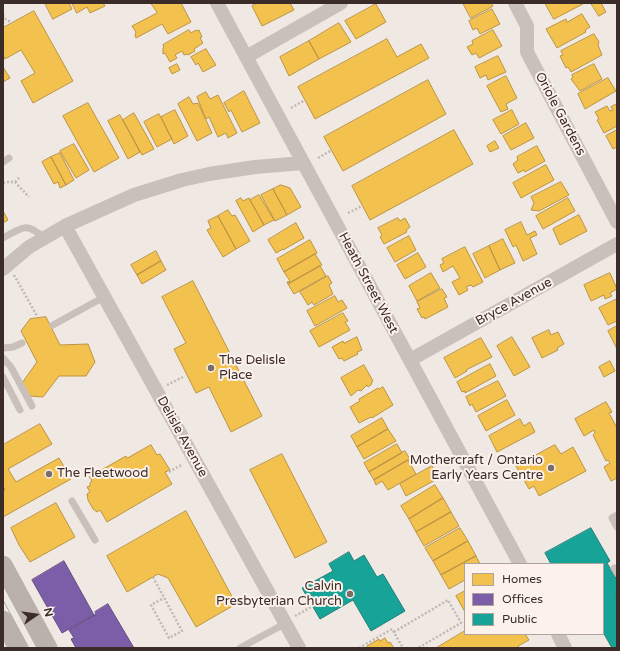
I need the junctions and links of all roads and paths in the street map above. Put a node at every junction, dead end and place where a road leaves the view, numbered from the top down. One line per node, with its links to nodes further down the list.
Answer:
1 (217, 3): 6 (street, Heath Street West)
2 (341, 3): 6 (street)
3 (515, 3): 18 (street, Oriole Gardens)
4 (3, 15): 5 (path)
5 (12, 23)
6 (246, 57): 11 (street, Heath Street West)
7 (305, 100): 8 (path)
8 (291, 108)
9 (332, 150): 10 (path)
10 (318, 158)
11 (303, 162): 19 (street); 30 (street, Heath Street West)
12 (19, 178): 13 (path)
13 (15, 182): 14 (path); 15 (path)
14 (3, 184)
15 (29, 197)
16 (362, 206): 17 (path)
17 (348, 213)
18 (617, 222)
19 (65, 226): 21 (street); 24 (street, Delisle Avenue)
20 (3, 238): 21 (lane)
21 (44, 238): 23 (street)
22 (617, 244): 30 (street, Bryce Avenue)
23 (8, 271): 25 (path)
24 (104, 297): 26 (lane); 49 (street, Delisle Avenue)
25 (37, 316)
26 (53, 325)
27 (22, 343): 28 (lane)
28 (3, 348)
29 (3, 358): 34 (lane)
30 (410, 360): 42 (street, Heath Street West)
31 (3, 377): 35 (lane)
32 (183, 377): 33 (path)
33 (165, 386)
34 (32, 406)
35 (20, 410)
36 (187, 462): 37 (path)
37 (169, 472)
38 (72, 501): 41 (lane)
39 (617, 515): 40 (lane)
40 (617, 527)
41 (95, 540)
42 (519, 563)
43 (3, 565): 53 (main road)
44 (153, 577): 45 (path)
45 (164, 598): 45 (path)
46 (313, 606): 47 (path)
47 (301, 613)
48 (3, 620): 52 (main road)
49 (286, 623): 54 (lane); 55 (street, Delisle Avenue)
50 (394, 632): 56 (path); 57 (path); 58 (path)
51 (558, 635): 59 (street)
52 (18, 648)
53 (48, 648)
54 (240, 648)
55 (299, 648)
56 (359, 648)
57 (403, 648)
58 (418, 648)
59 (565, 648)

